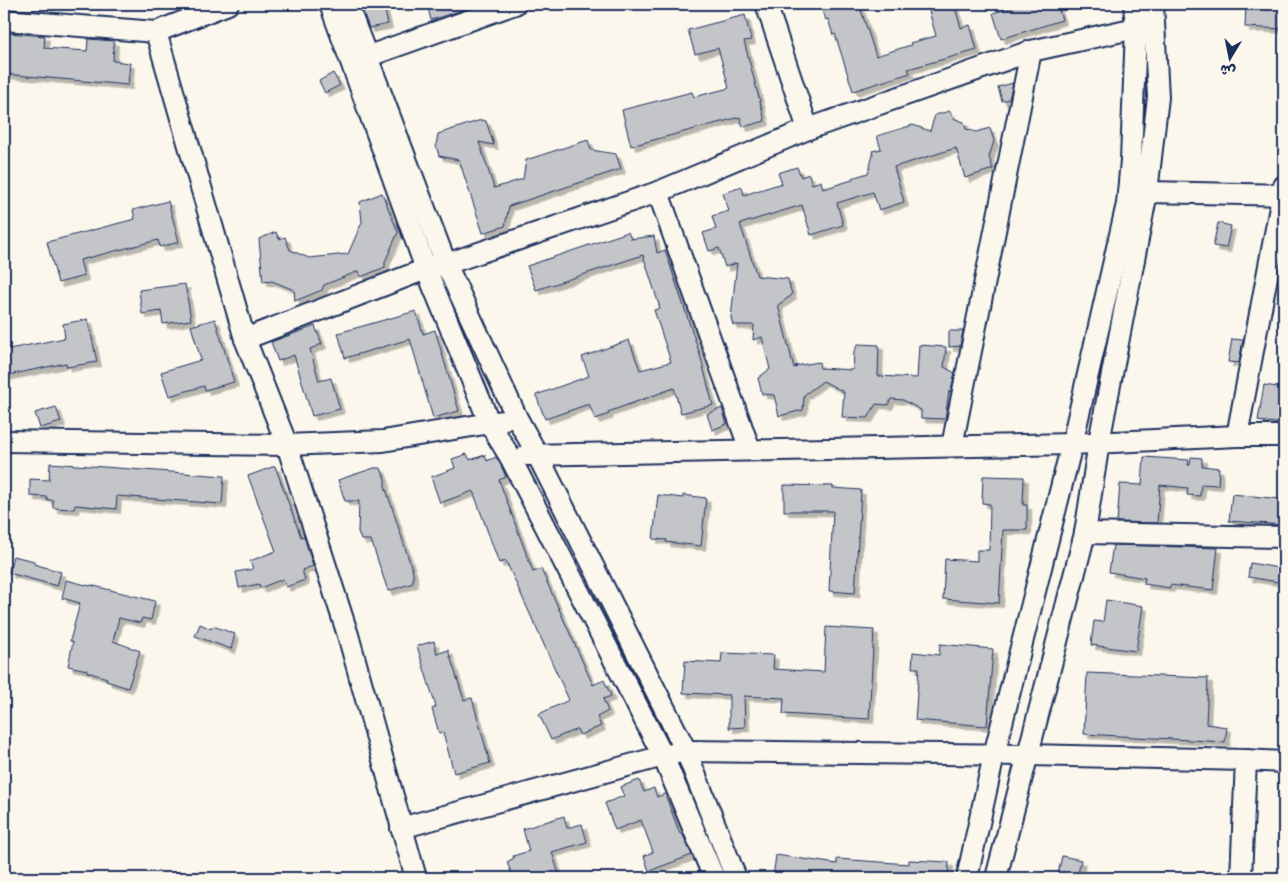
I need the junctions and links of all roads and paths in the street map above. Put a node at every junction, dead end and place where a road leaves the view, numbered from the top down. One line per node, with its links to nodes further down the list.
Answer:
1 (228, 4): 10 (street)
2 (330, 4): 18 (street)
3 (347, 4): 12 (street)
4 (515, 4): 12 (street)
5 (766, 4): 13 (street)
6 (1134, 4): 9 (street)
7 (1153, 4): 15 (street)
8 (4, 20): 10 (street)
9 (1136, 28): 11 (street); 26 (street)
10 (156, 32): 19 (street)
11 (1031, 51): 13 (street); 28 (street)
12 (366, 57): 17 (street)
13 (808, 129): 14 (street)
14 (658, 192): 17 (street); 29 (street)
15 (1147, 192): 16 (street); 25 (street)
16 (1283, 192): 22 (street)
17 (446, 264): 18 (street); 20 (street)
18 (426, 269): 19 (street); 21 (street)
19 (245, 339): 27 (street)
20 (517, 418): 21 (street); 30 (street)
21 (490, 424): 27 (street); 31 (street)
22 (1237, 436): 23 (street); 25 (street)
23 (1284, 436)
24 (4, 441): 27 (street)
25 (1099, 442): 26 (street); 32 (street)
26 (1072, 444): 28 (street); 35 (street)
27 (287, 445): 40 (street)
28 (952, 446): 29 (street)
29 (750, 450): 30 (street)
30 (537, 454): 31 (street); 34 (street)
31 (510, 457): 37 (street)
32 (1085, 533): 33 (street); 36 (street)
33 (1284, 537)
34 (686, 751): 35 (street); 37 (street); 43 (street)
35 (994, 755): 36 (street); 44 (street)
36 (1028, 755): 38 (street); 45 (street)
37 (663, 756): 40 (street); 42 (street)
38 (1246, 760): 39 (street); 46 (street)
39 (1284, 762)
40 (401, 828): 41 (street)
41 (416, 878)
42 (714, 878)
43 (736, 878)
44 (966, 878)
45 (996, 878)
46 (1241, 878)

